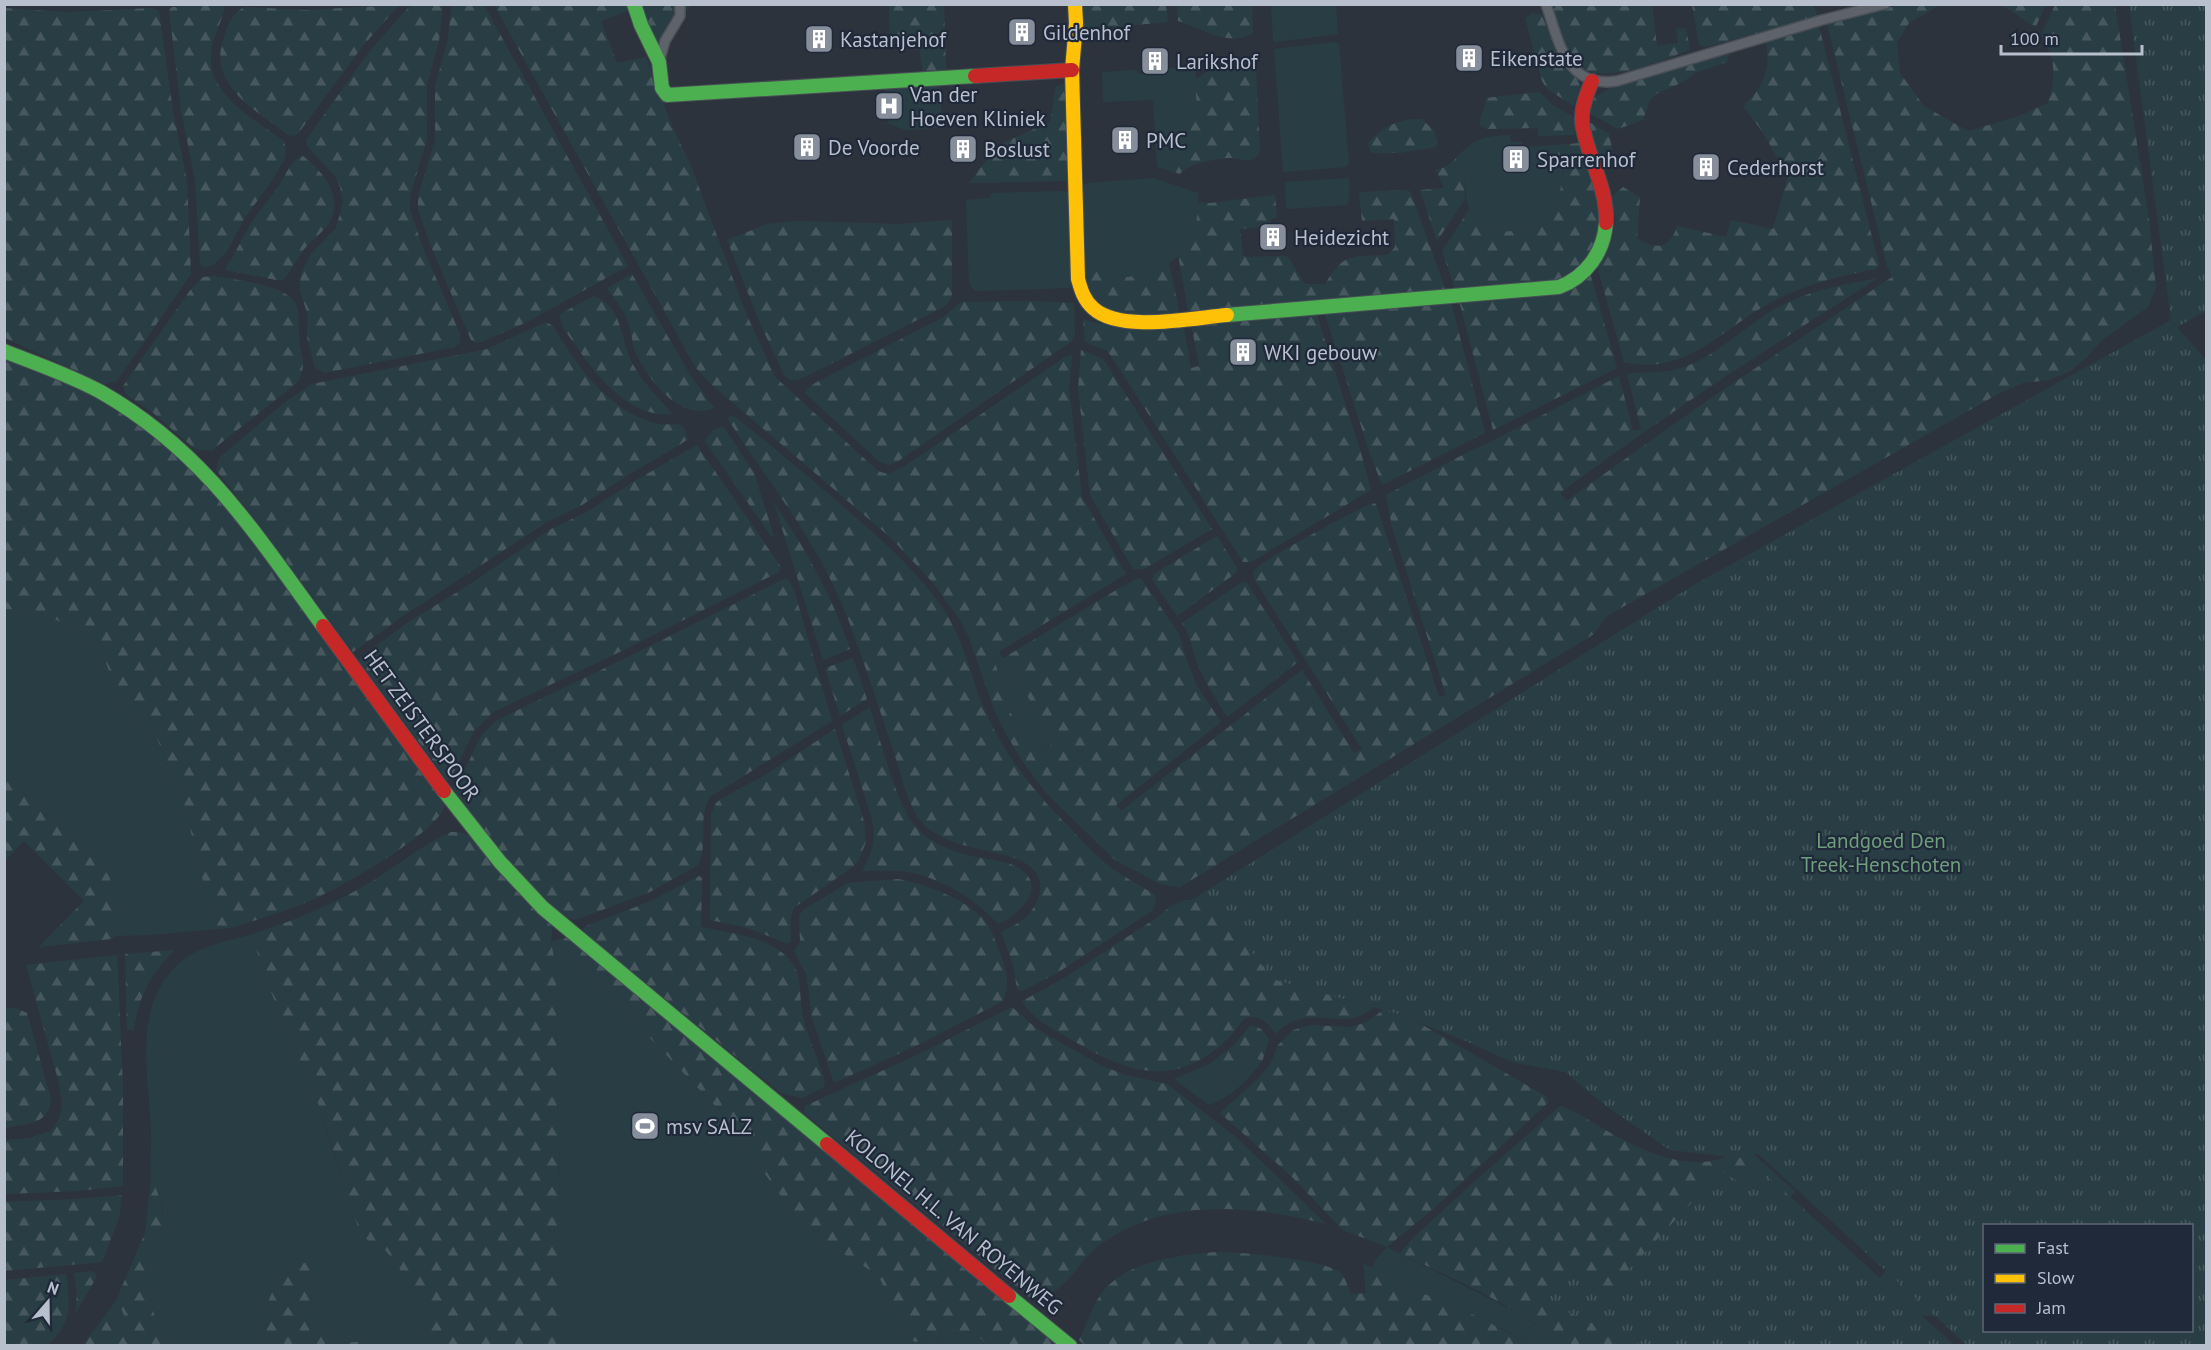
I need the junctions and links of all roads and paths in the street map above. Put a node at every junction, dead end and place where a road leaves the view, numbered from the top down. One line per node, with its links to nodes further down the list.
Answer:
1 (634, 4): 6 (street)
2 (680, 4): 6 (street)
3 (1075, 4): 7 (street)
4 (1546, 4): 8 (street)
5 (1885, 4): 8 (street)
6 (660, 62): 7 (street)
7 (1072, 70): 8 (street)
8 (1592, 81)
9 (4, 351): 10 (street, HET ZEISTERSPOOR)
10 (811, 1130): 11 (street, KOLONEL H.L. VAN ROYENWEG)
11 (1070, 1346)

